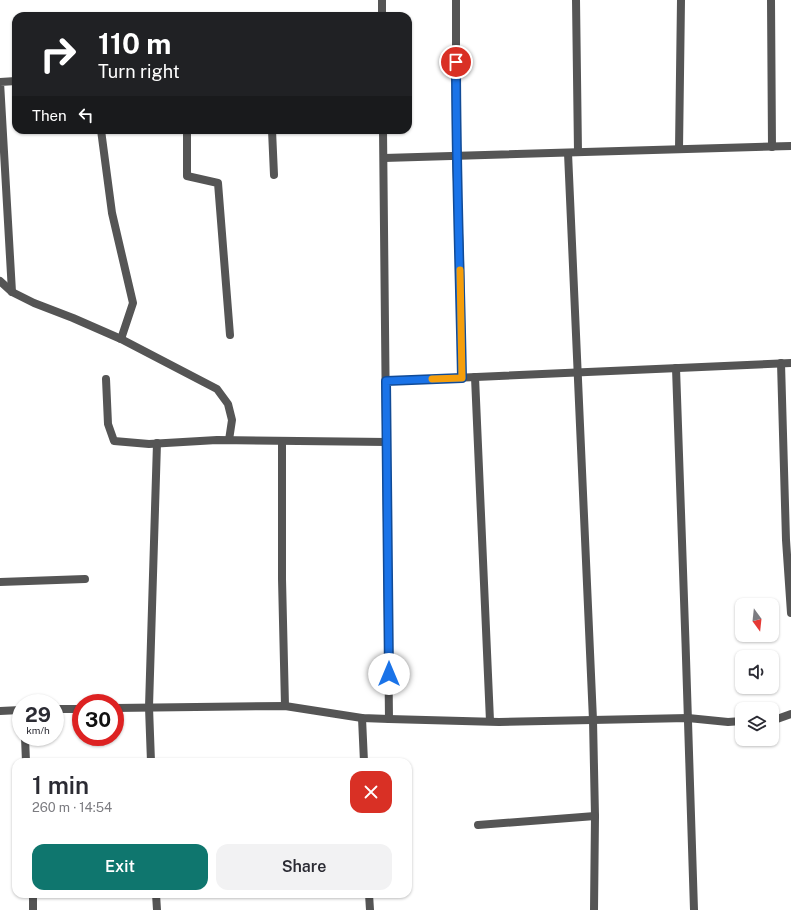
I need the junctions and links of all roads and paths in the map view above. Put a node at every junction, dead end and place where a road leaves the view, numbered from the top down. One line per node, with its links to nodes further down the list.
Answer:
1 (382, 0): 6 (street)
2 (456, 0): 17 (street)
3 (576, 0): 16 (street)
4 (681, 0): 14 (street)
5 (771, 0): 13 (street)
6 (382, 12)
7 (12, 81): 20 (street)
8 (102, 134): 24 (street)
9 (187, 134): 23 (street)
10 (272, 134): 19 (street)
11 (383, 134): 18 (street)
12 (791, 146): 13 (street)
13 (772, 147): 14 (street)
14 (679, 149): 16 (street)
15 (568, 152): 16 (street); 17 (street); 28 (street)
16 (578, 152)
17 (456, 156): 18 (street); 30 (street)
18 (384, 158): 32 (street)
19 (274, 175)
20 (3, 189): 22 (street)
21 (0, 281): 22 (street)
22 (12, 292): 24 (street)
23 (230, 335)
24 (121, 339): 33 (street)
25 (781, 363): 26 (street); 27 (street); 39 (street)
26 (791, 363)
27 (676, 368): 28 (street); 47 (street)
28 (578, 373): 29 (street); 50 (street)
29 (475, 377): 30 (street); 51 (street)
30 (462, 378): 32 (street)
31 (106, 379): 36 (street)
32 (386, 381): 35 (street)
33 (229, 440): 34 (street); 36 (street)
34 (282, 441): 35 (street); 40 (street)
35 (387, 442): 49 (street)
36 (157, 443): 41 (street)
37 (85, 580): 38 (street)
38 (0, 582)
39 (791, 613)
40 (285, 706): 41 (street); 46 (street)
41 (149, 707): 42 (street); 55 (street)
42 (124, 708)
43 (12, 710): 44 (street)
44 (0, 711)
45 (791, 714): 48 (street)
46 (362, 718): 49 (street); 56 (street)
47 (688, 718): 50 (street); 52 (street); 66 (street)
48 (779, 718)
49 (389, 719): 51 (street)
50 (593, 720): 51 (street); 57 (street)
51 (490, 721)
52 (735, 722)
53 (25, 746): 54 (street)
54 (26, 758)
55 (151, 758)
56 (364, 758)
57 (595, 816): 58 (street); 65 (street)
58 (478, 825)
59 (32, 898): 62 (street)
60 (156, 898): 63 (street)
61 (369, 898): 64 (street)
62 (33, 910)
63 (157, 910)
64 (370, 910)
65 (594, 910)
66 (694, 910)

